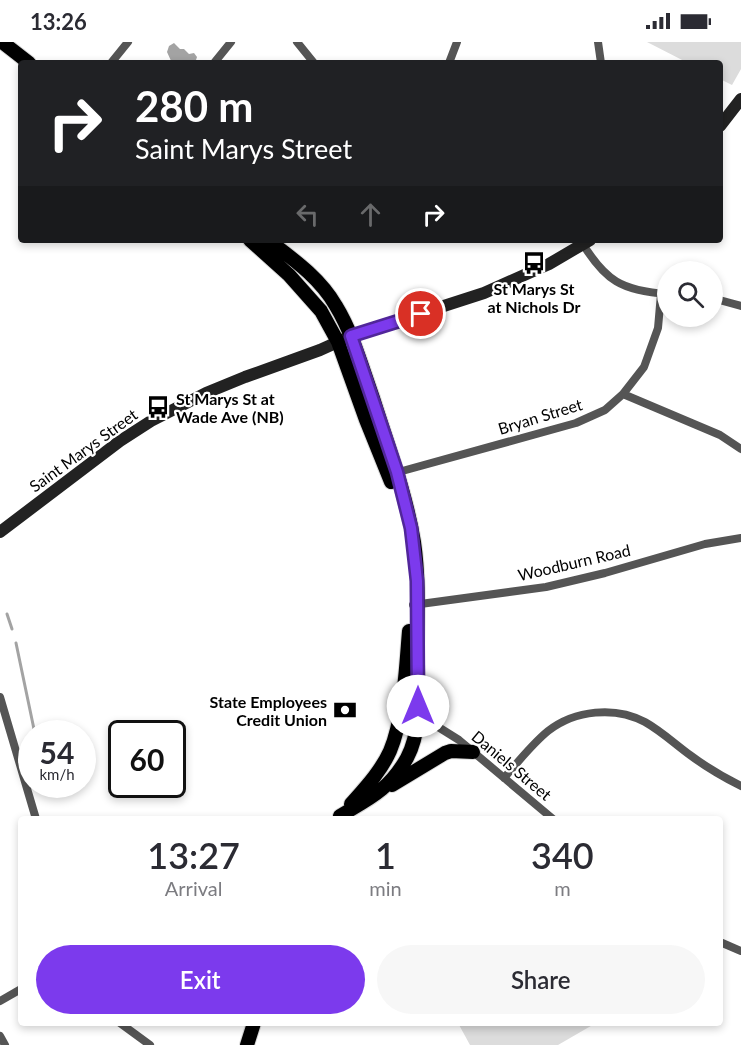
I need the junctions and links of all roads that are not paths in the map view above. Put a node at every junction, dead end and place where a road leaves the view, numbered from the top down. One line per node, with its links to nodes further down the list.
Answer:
1 (2, 42): 7 (main road)
2 (128, 42): 8 (street)
3 (231, 42): 9 (street)
4 (457, 42): 11 (street)
5 (598, 42): 12 (street)
6 (301, 43): 10 (street)
7 (25, 60)
8 (113, 60)
9 (216, 60)
10 (312, 60)
11 (450, 60)
12 (601, 60)
13 (741, 99): 14 (main road)
14 (723, 122)
15 (253, 243): 24 (main road)
16 (272, 243): 23 (main road)
17 (581, 243): 23 (main road, Saint Marys Street)
18 (585, 243): 19 (street)
19 (657, 293)
20 (723, 301): 21 (street)
21 (741, 306)
22 (658, 327): 25 (street, Bryan Street)
23 (351, 336): 24 (main road, Saint Marys Street); 27 (main road)
24 (338, 342): 27 (main road); 28 (main road, Saint Marys Street)
25 (623, 394): 26 (street); 27 (street, Bryan Street)
26 (741, 449)
27 (393, 473): 30 (main road)
28 (0, 532)
29 (741, 538): 30 (street, Woodburn Road)
30 (415, 605): 31 (main road); 33 (main road)
31 (406, 664): 33 (main road); 37 (main road)
32 (0, 697): 34 (street)
33 (418, 721): 35 (street, Daniels Street); 37 (main road); 39 (main road)
34 (3, 722): 40 (street)
35 (473, 752): 36 (street, Daniels Street); 39 (main road)
36 (504, 778): 38 (street); 43 (street, Daniels Street)
37 (368, 786): 41 (main road)
38 (741, 786)
39 (385, 789): 42 (main road)
40 (35, 816)
41 (340, 816)
42 (341, 816)
43 (549, 816)
44 (723, 943): 45 (street)
45 (741, 951)
46 (18, 991): 47 (street)
47 (0, 1001)
48 (124, 1026): 52 (street)
49 (253, 1026): 53 (main road)
50 (0, 1036): 51 (street)
51 (5, 1045)
52 (150, 1045)
53 (247, 1045)

